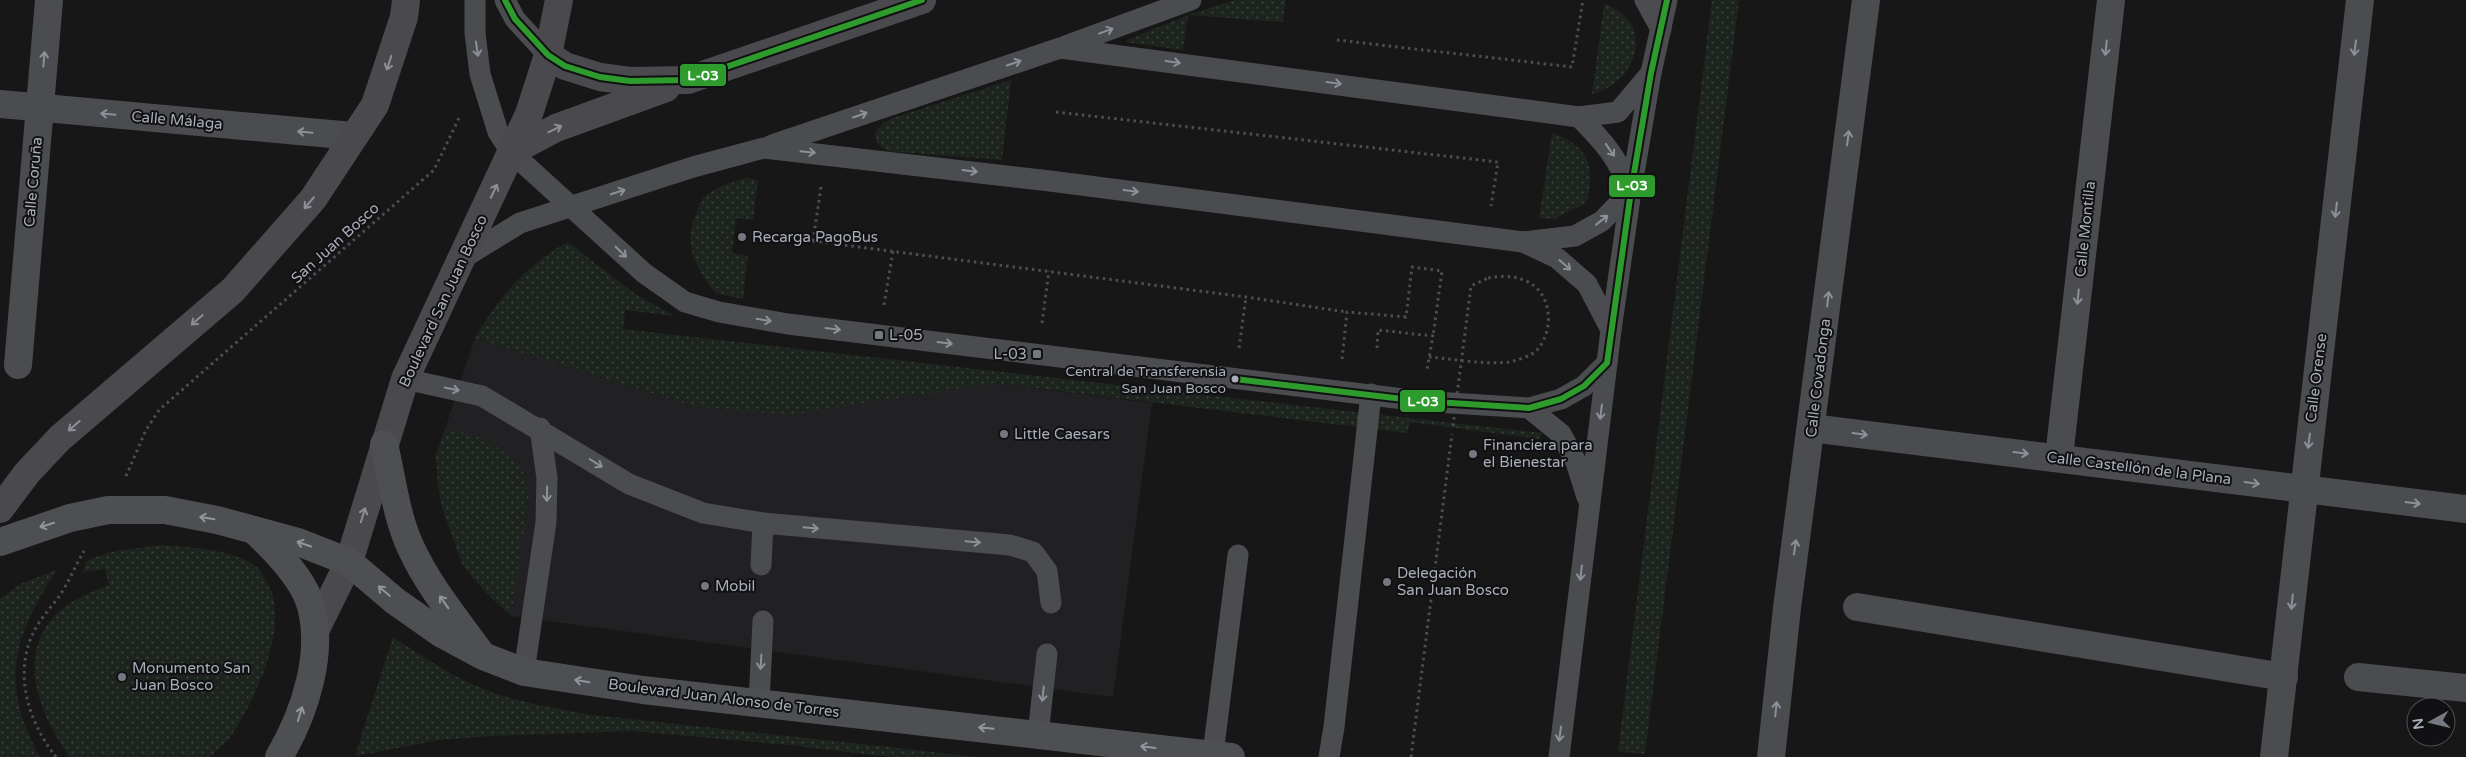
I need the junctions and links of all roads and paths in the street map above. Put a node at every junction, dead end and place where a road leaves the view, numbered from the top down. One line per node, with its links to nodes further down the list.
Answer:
1 (49, 0): 22 (street, Calle Coruña, one-way to 1)
2 (406, 0): 25 (street, one-way to 25)
3 (475, 0): 19 (lane, one-way to 19)
4 (505, 0): 17 (lane)
5 (560, 0): 17 (street, Boulevard San Juan Bosco)
6 (922, 0): 20 (street)
7 (1191, 0): 16 (lane, one-way to 7)
8 (1583, 0): 15 (path)
9 (1645, 0): 14 (lane)
10 (1667, 0): 14 (lane)
11 (1866, 0): 55 (street, Calle Covadonga, one-way to 11)
12 (2111, 0): 57 (street, Calle Montilla, one-way to 57)
13 (2360, 0): 59 (street, Calle Orense, one-way to 59)
14 (1662, 29): 18 (lane)
15 (1338, 40)
16 (1060, 48): 24 (lane, one-way to 24); 26 (lane, one-way to 16)
17 (548, 55): 20 (street); 27 (street, Boulevard San Juan Bosco)
18 (1651, 73): 24 (lane); 29 (lane)
19 (480, 74): 27 (lane); 58 (path, San Juan Bosco)
20 (688, 80): 27 (street, one-way to 20)
21 (0, 104): 22 (street, Calle Málaga)
22 (40, 108): 25 (street, Calle Málaga, one-way to 22); 47 (street, Calle Coruña)
23 (1056, 112): 30 (path)
24 (1579, 117): 29 (lane, one-way to 29)
25 (353, 136): 61 (street, one-way to 61)
26 (764, 148): 28 (lane, one-way to 28); 31 (lane, one-way to 26)
27 (512, 152): 31 (lane); 36 (street, Boulevard San Juan Bosco, one-way to 27)
28 (826, 154): 33 (path); 34 (lane, one-way to 34)
29 (1631, 191): 34 (lane, one-way to 29); 40 (lane)
30 (1492, 196)
31 (572, 208): 36 (lane); 41 (lane, one-way to 41)
32 (774, 236): 33 (path)
33 (814, 241): 35 (path)
34 (1523, 242): 40 (lane, one-way to 40)
35 (893, 251): 37 (path); 41 (path)
36 (463, 258): 50 (street, Boulevard San Juan Bosco)
37 (1049, 271): 38 (path); 44 (path)
38 (1246, 297): 39 (path); 51 (path)
39 (1347, 312): 42 (path); 48 (path)
40 (1611, 330): 46 (lane)
41 (879, 335): 44 (lane, one-way to 44)
42 (1433, 336): 43 (path); 45 (path)
43 (1377, 348)
44 (1037, 354): 51 (lane)
45 (1429, 357): 49 (path); 86 (path, bridge)
46 (1607, 363): 53 (lane); 60 (lane, one-way to 60)
47 (18, 364)
48 (1341, 365)
49 (1426, 375)
50 (405, 379): 54 (lane, one-way to 54); 56 (street, Boulevard San Juan Bosco)
51 (1235, 379): 52 (lane)
52 (1371, 394): 53 (lane); 85 (lane)
53 (1529, 408): 60 (lane)
54 (540, 428): 63 (lane, one-way to 63); 76 (lane, one-way to 76)
55 (1812, 428): 57 (street, Calle Castellón de la Plana, one-way to 57); 88 (street, Calle Covadonga, one-way to 55)
56 (384, 444): 67 (street, Boulevard San Juan Bosco, one-way to 56); 75 (main road, one-way to 56)
57 (2060, 457): 59 (street, Calle Castellón de la Plana, one-way to 59)
58 (131, 465)
59 (2303, 490): 62 (street, Calle Castellón de la Plana, one-way to 62); 77 (street, Calle Orense, one-way to 77)
60 (1589, 506): 87 (lane, one-way to 87)
61 (0, 508)
62 (2466, 509)
63 (763, 523): 68 (lane); 70 (lane, one-way to 70)
64 (254, 530): 65 (main road, Boulevard Juan Alonso de Torres, one-way to 65); 67 (main road, Boulevard Juan Alonso de Torres, one-way to 64); 73 (main road)
65 (0, 542)
66 (1238, 555): 82 (lane)
67 (349, 562): 73 (street, Boulevard San Juan Bosco); 75 (main road, Boulevard Juan Alonso de Torres, one-way to 67)
68 (760, 565)
69 (73, 569): 83 (path)
70 (1051, 603)
71 (1857, 607): 77 (street)
72 (763, 621): 80 (lane, one-way to 80)
73 (316, 630): 84 (main road, one-way to 73)
74 (1047, 654): 81 (lane, one-way to 81)
75 (482, 656): 76 (main road, Boulevard Juan Alonso de Torres)
76 (524, 672): 80 (main road, Boulevard Juan Alonso de Torres, one-way to 76)
77 (2284, 677): 89 (street, Calle Orense)
78 (2358, 677): 79 (street)
79 (2466, 688)
80 (759, 703): 81 (main road, Boulevard Juan Alonso de Torres, one-way to 80)
81 (1038, 734): 82 (main road, Boulevard Juan Alonso de Torres, one-way to 81)
82 (1222, 756)
83 (56, 757)
84 (279, 757)
85 (1329, 757)
86 (1411, 757)
87 (1558, 757)
88 (1771, 757)
89 (2274, 757)

